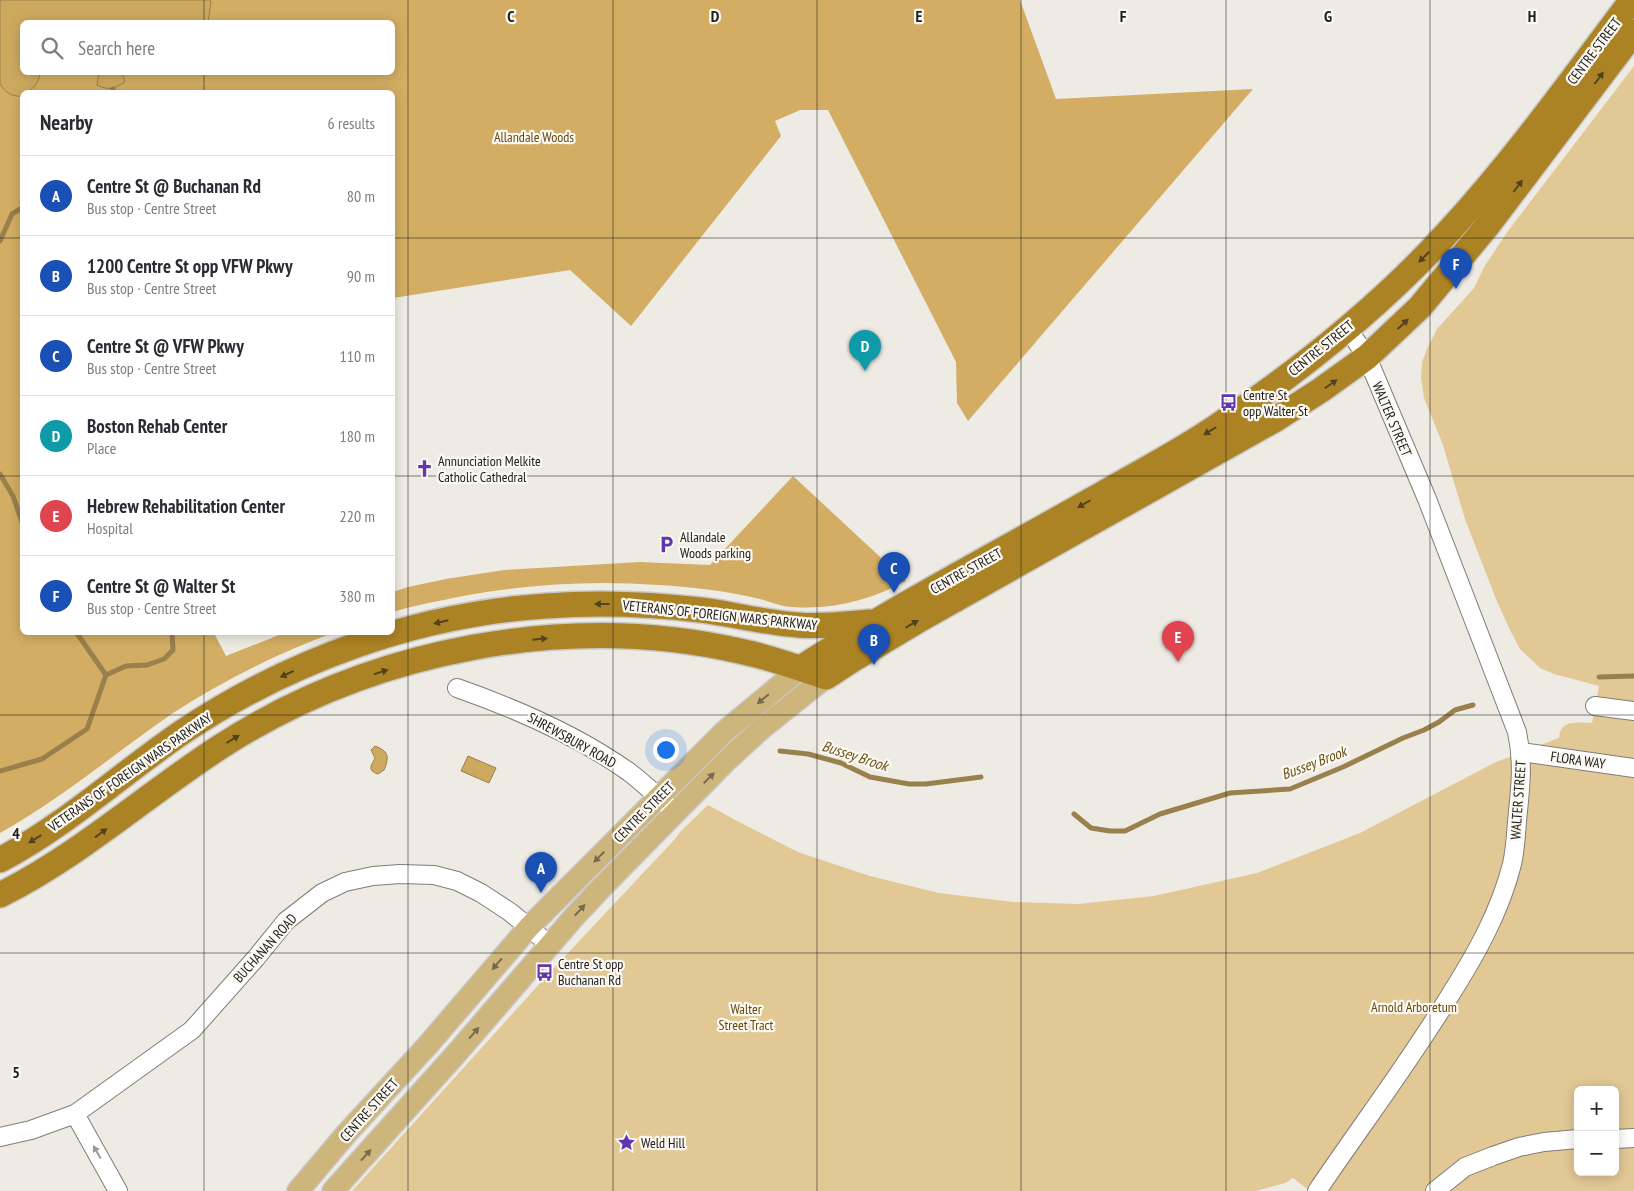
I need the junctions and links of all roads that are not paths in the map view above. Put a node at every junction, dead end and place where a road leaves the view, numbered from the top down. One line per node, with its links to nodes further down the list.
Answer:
1 (1632, 0): 3 (highway, CENTRE STREET)
2 (1634, 32): 3 (highway, CENTRE STREET, one-way to 2)
3 (1561, 111): 4 (highway, CENTRE STREET, one-way to 4); 5 (highway, CENTRE STREET, one-way to 3)
4 (1347, 328): 5 (street, WALTER STREET); 6 (highway, CENTRE STREET, one-way to 6)
5 (1366, 357): 10 (highway, CENTRE STREET, one-way to 5); 15 (street, WALTER STREET)
6 (876, 621): 7 (highway, VETERANS OF FOREIGN WARS PARKWAY, one-way to 7); 9 (highway, CENTRE STREET)
7 (395, 633)
8 (390, 635): 14 (highway, VETERANS OF FOREIGN WARS PARKWAY, one-way to 14)
9 (802, 668): 10 (highway); 17 (highway, one-way to 9); 18 (main road, CENTRE STREET, one-way to 18)
10 (826, 677): 19 (main road, CENTRE STREET, one-way to 10)
11 (457, 688): 18 (street, SHREWSBURY ROAD)
12 (1595, 706): 13 (street)
13 (1634, 711)
14 (160, 748): 17 (highway); 20 (highway, VETERANS OF FOREIGN WARS PARKWAY, one-way to 20)
15 (1521, 752): 16 (street, FLORA WAY); 34 (street, WALTER STREET)
16 (1634, 768)
17 (179, 775): 21 (highway, one-way to 17)
18 (658, 797): 19 (street, SHREWSBURY ROAD); 22 (main road, CENTRE STREET, one-way to 22)
19 (675, 812): 23 (main road, CENTRE STREET, one-way to 19)
20 (0, 860)
21 (0, 895)
22 (529, 927): 23 (street, BUCHANAN ROAD); 24 (main road, CENTRE STREET, one-way to 24); 26 (street, BUCHANAN ROAD)
23 (550, 944): 25 (main road, CENTRE STREET, one-way to 23)
24 (435, 1037): 25 (main road); 32 (main road, CENTRE STREET)
25 (455, 1055): 33 (main road, CENTRE STREET, one-way to 25)
26 (75, 1114): 27 (street, BUCHANAN ROAD); 31 (street, one-way to 26)
27 (0, 1137)
28 (1634, 1138): 30 (street)
29 (1574, 1139): 35 (street)
30 (1619, 1139)
31 (118, 1191)
32 (298, 1191)
33 (333, 1191)
34 (1317, 1191)
35 (1435, 1191)

